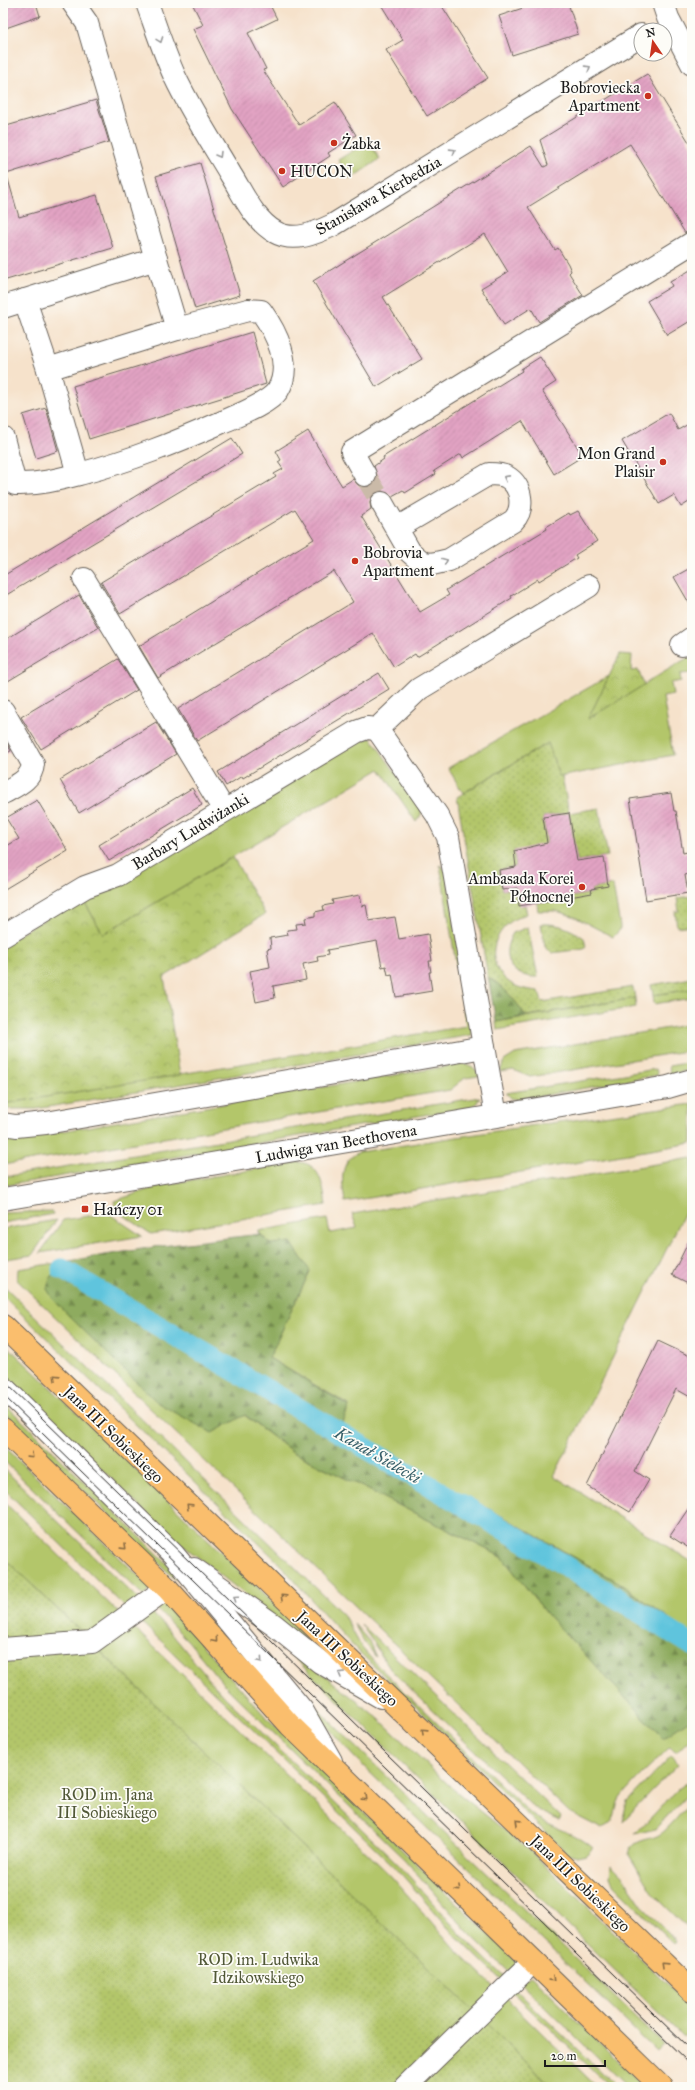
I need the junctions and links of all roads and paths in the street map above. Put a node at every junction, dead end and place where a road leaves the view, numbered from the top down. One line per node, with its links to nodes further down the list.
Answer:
1 (73, 3): 8 (street)
2 (147, 3): 5 (street, Stanisława Kierbedzia, one-way to 5)
3 (666, 11): 4 (street); 6 (street)
4 (657, 22)
5 (633, 41)
6 (692, 64)
7 (692, 243): 15 (street)
8 (156, 259): 9 (street); 11 (street)
9 (25, 300): 10 (street); 12 (street)
10 (3, 306)
11 (176, 329): 12 (street); 14 (street)
12 (48, 369): 14 (street)
13 (3, 438): 14 (street)
14 (78, 474)
15 (365, 475)
16 (382, 503): 17 (street)
17 (397, 528): 17 (street, one-way to 17)
18 (84, 579): 23 (street)
19 (589, 586): 21 (street)
20 (3, 712): 22 (street)
21 (376, 729): 23 (street, Barbary Ludwiżanki); 25 (street)
22 (3, 793)
23 (224, 810): 24 (street, Barbary Ludwiżanki)
24 (3, 936)
25 (484, 1047): 29 (street); 30 (street)
26 (692, 1080): 27 (street, Ludwiga van Beethovena)
27 (668, 1087): 28 (street, Ludwiga van Beethovena); 29 (street, Ludwiga van Beethovena)
28 (692, 1089)
29 (496, 1116): 31 (street, Ludwiga van Beethovena)
30 (3, 1124)
31 (3, 1199)
32 (3, 1326): 38 (main road, Jana III Sobieskiego, one-way to 32)
33 (3, 1387): 35 (street)
34 (3, 1429): 36 (main road, one-way to 36)
35 (173, 1554): 38 (street, one-way to 35); 39 (street, one-way to 39)
36 (167, 1588): 37 (street); 39 (main road, one-way to 39)
37 (3, 1649)
38 (399, 1707): 41 (main road, Jana III Sobieskiego, one-way to 38)
39 (337, 1771): 40 (main road, one-way to 40)
40 (533, 1962): 42 (street); 43 (main road, one-way to 43)
41 (692, 1991)
42 (405, 2087)
43 (662, 2087)

